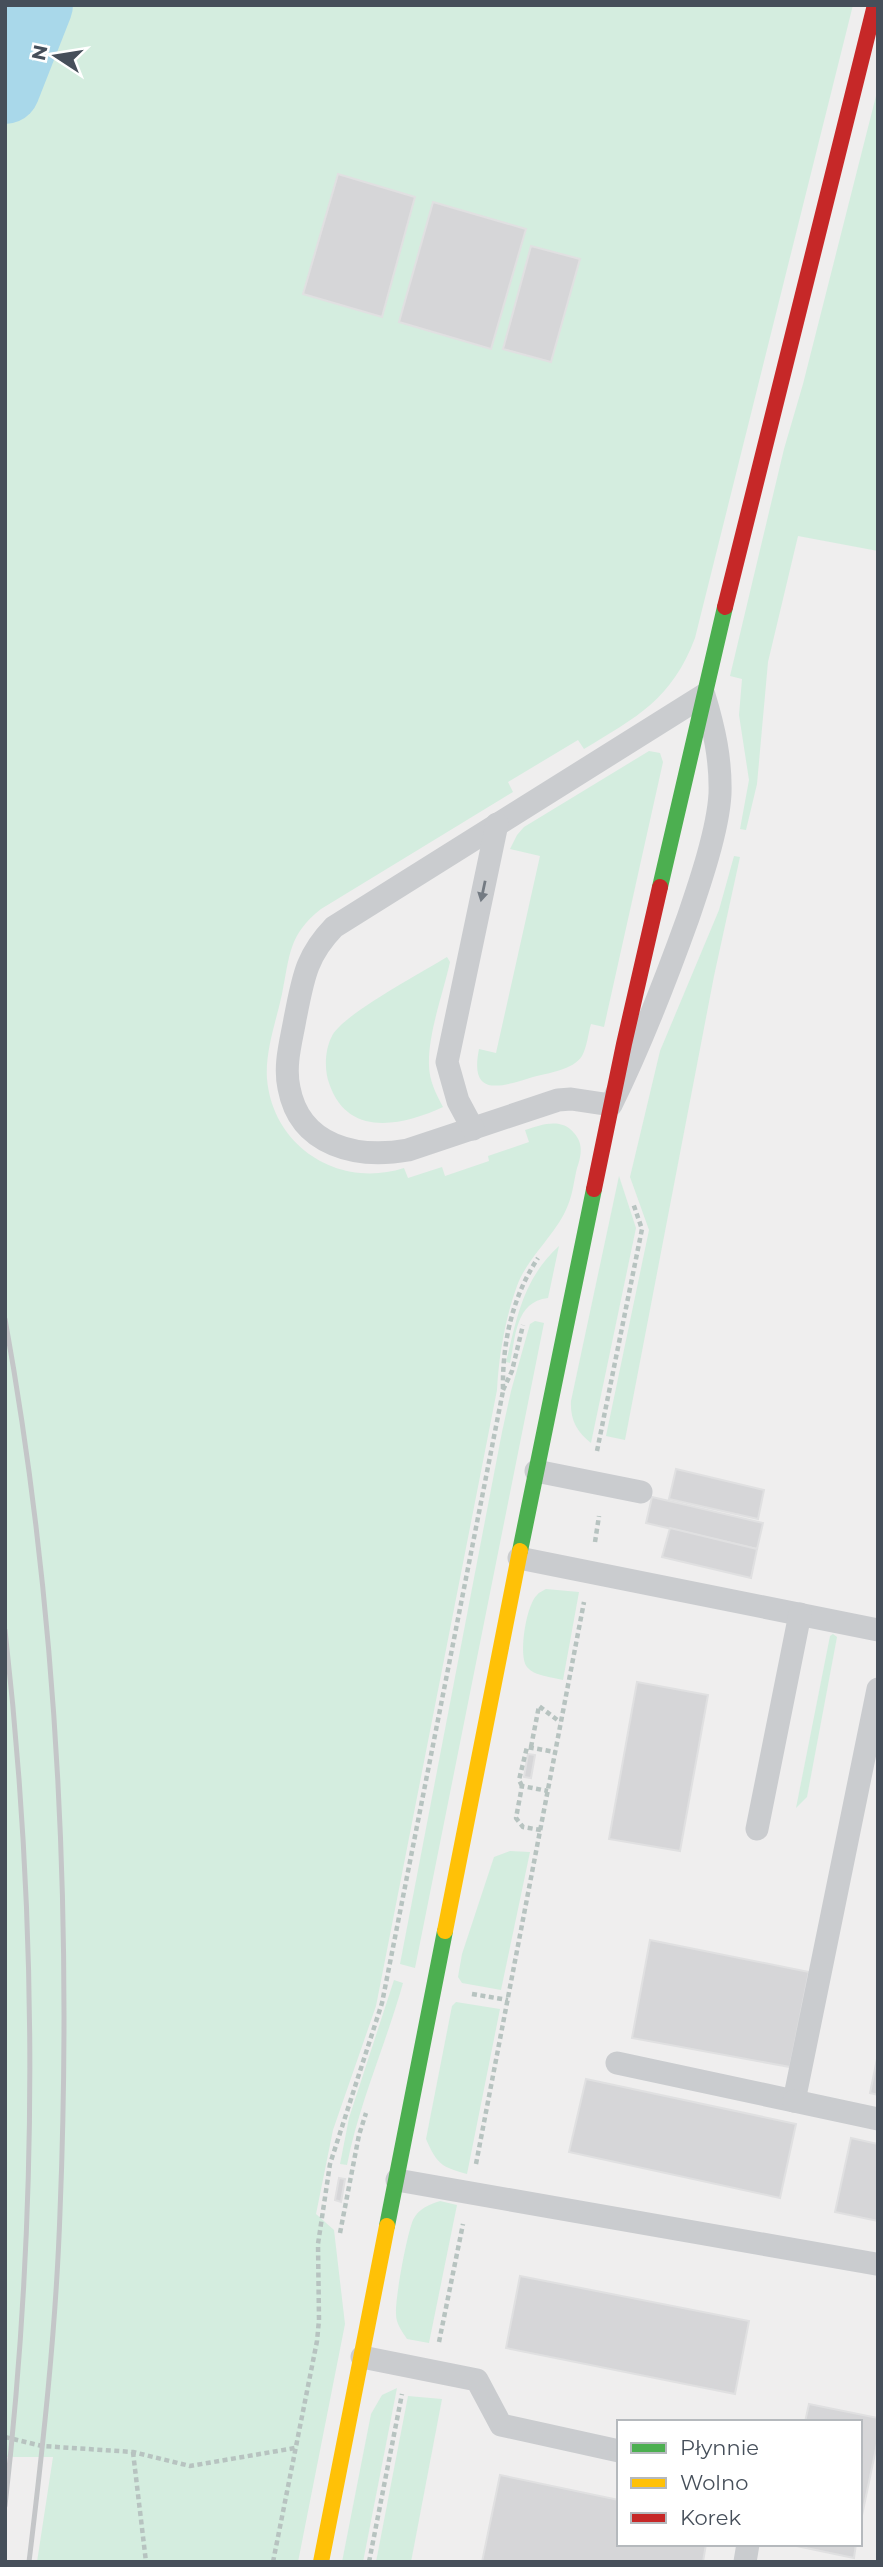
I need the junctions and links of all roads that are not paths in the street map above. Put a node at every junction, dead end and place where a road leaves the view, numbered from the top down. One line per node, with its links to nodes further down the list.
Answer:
1 (875, 5): 2 (main road)
2 (704, 695): 3 (lane); 4 (main road); 4 (lane)
3 (497, 824): 5 (lane, one-way to 5); 5 (lane)
4 (611, 1105): 5 (lane); 6 (main road)
5 (473, 1129)
6 (536, 1471): 7 (lane); 8 (main road)
7 (641, 1492)
8 (519, 1558): 9 (lane); 16 (main road)
9 (800, 1614): 10 (lane); 12 (lane)
10 (878, 1630)
11 (878, 1689): 14 (lane)
12 (757, 1829)
13 (617, 2063): 14 (lane)
14 (794, 2101): 15 (lane)
15 (878, 2119)
16 (397, 2180): 17 (lane); 18 (main road)
17 (876, 2264)
18 (362, 2357): 19 (lane); 20 (main road)
19 (617, 2451)
20 (321, 2562)

